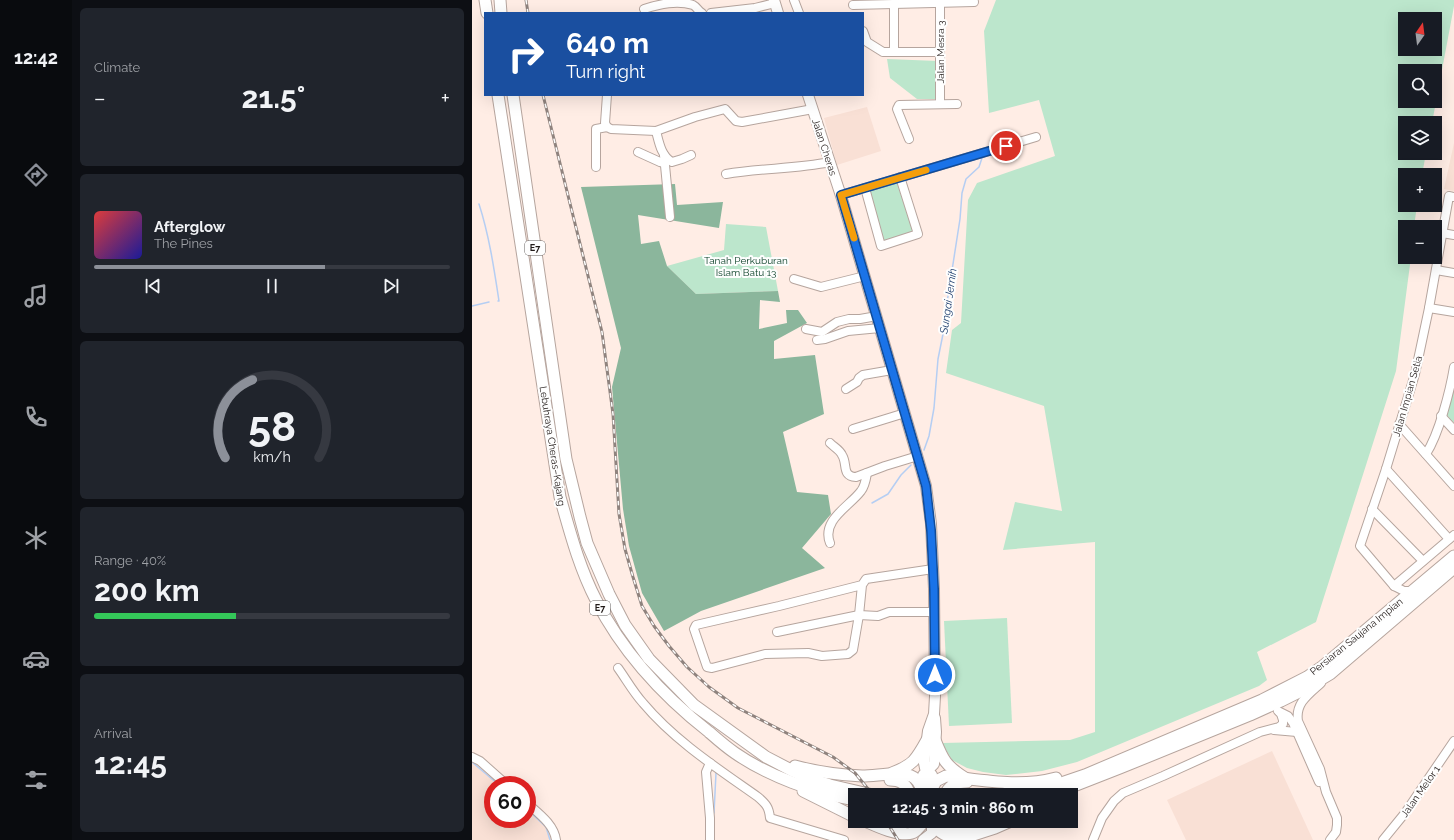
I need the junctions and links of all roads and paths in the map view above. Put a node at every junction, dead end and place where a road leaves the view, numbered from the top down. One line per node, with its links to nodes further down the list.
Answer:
1 (485, 0): 11 (highway)
2 (500, 0): 12 (highway)
3 (647, 0): 10 (street)
4 (794, 0): 15 (street)
5 (940, 1): 6 (street); 7 (street); 18 (street, Jalan Mesra 3)
6 (974, 2)
7 (894, 4): 9 (street); 17 (street)
8 (776, 6): 14 (street)
9 (854, 6)
10 (643, 11): 13 (street)
11 (487, 12)
12 (502, 12)
13 (700, 12)
14 (720, 12)
15 (799, 12)
16 (864, 34): 17 (street)
17 (894, 52): 18 (street)
18 (940, 52): 23 (street, Jalan Mesra 3)
19 (498, 96): 95 (highway, Lebuhraya Cheras–Kajang / E7)
20 (513, 96): 92 (highway, Lebuhraya Cheras–Kajang / E7)
21 (607, 96): 26 (street)
22 (808, 96): 25 (main road, Jalan Cheras)
23 (940, 104): 24 (street); 29 (street)
24 (957, 104)
25 (813, 109): 27 (street); 33 (main road, Jalan Cheras)
26 (606, 127): 27 (street); 34 (street)
27 (656, 131): 32 (street)
28 (1036, 137): 36 (street)
29 (909, 139)
30 (638, 152): 32 (street)
31 (691, 155): 32 (street)
32 (664, 159): 40 (street)
33 (830, 162): 35 (street); 38 (main road, Jalan Cheras)
34 (596, 167)
35 (726, 174)
36 (900, 177): 37 (street); 37 (street)
37 (865, 188): 38 (street)
38 (841, 195): 46 (main road, Jalan Cheras)
39 (1454, 197): 41 (street, Jalan Impian Setia)
40 (670, 217)
41 (1442, 233): 42 (street)
42 (1454, 235)
43 (1437, 264): 44 (street, Jalan Impian Setia)
44 (1436, 270): 45 (street); 48 (street, Jalan Impian Setia)
45 (1454, 274)
46 (865, 276): 47 (street); 50 (main road, Jalan Cheras)
47 (794, 280)
48 (1429, 308): 49 (street); 59 (street, Jalan Impian Setia)
49 (1454, 312)
50 (877, 316): 51 (main road, Jalan Cheras); 52 (street)
51 (880, 328): 53 (street); 55 (main road, Jalan Cheras)
52 (806, 329)
53 (817, 340)
54 (1454, 367): 58 (street)
55 (892, 370): 56 (street); 57 (main road, Jalan Cheras)
56 (846, 389)
57 (905, 413): 60 (street); 64 (main road, Jalan Cheras)
58 (1441, 416): 61 (street); 63 (street)
59 (1399, 424): 63 (street); 65 (street, Jalan Impian Setia)
60 (853, 429)
61 (1454, 430)
62 (830, 443): 66 (street)
63 (1426, 454): 67 (street)
64 (918, 456): 66 (street); 74 (main road, Jalan Cheras)
65 (1386, 469): 68 (street, Jalan Impian Setia); 69 (street)
66 (867, 473): 70 (street)
67 (1454, 486)
68 (1372, 509): 72 (street); 76 (street, Jalan Impian Setia)
69 (1452, 537): 72 (street)
70 (830, 543)
71 (1454, 556): 77 (highway, Persiaran Saujana Impian)
72 (1423, 561): 76 (street)
73 (1454, 568): 83 (highway, Persiaran Saujana Impian)
74 (933, 569): 75 (street); 79 (main road, Jalan Cheras)
75 (862, 585): 80 (street); 80 (street)
76 (1394, 586): 77 (street); 78 (street)
77 (1412, 591): 78 (highway, Persiaran Saujana Impian)
78 (1395, 604): 90 (highway, Persiaran Saujana Impian)
79 (934, 612): 80 (street); 88 (main road, Jalan Cheras)
80 (858, 615): 81 (street)
81 (777, 632)
82 (618, 668): 93 (street)
83 (1330, 674): 85 (highway, Persiaran Saujana Impian); 87 (street)
84 (1278, 711): 85 (street); 86 (street); 87 (street)
85 (1250, 715): 90 (highway, Persiaran Saujana Impian)
86 (1273, 730): 87 (street); 126 (street)
87 (1300, 731): 127 (street)
88 (931, 740): 97 (highway); 99 (highway); 103 (main road, Jalan Cheras)
89 (1454, 741): 128 (street, Jalan Melor 1)
90 (1151, 750): 94 (highway, Persiaran Saujana Impian)
91 (472, 757): 98 (street)
92 (766, 757): 96 (highway); 108 (highway, Lebuhraya Cheras–Kajang / E7)
93 (710, 763): 122 (street); 123 (street)
94 (1118, 764): 100 (highway); 106 (highway); 107 (highway); 109 (highway)
95 (766, 770): 110 (highway, Lebuhraya Cheras–Kajang / E7); 112 (highway)
96 (837, 774): 97 (highway); 101 (highway)
97 (887, 774): 102 (highway)
98 (497, 776)
99 (966, 778): 100 (highway); 104 (highway)
100 (985, 782): 105 (highway)
101 (907, 788)
102 (924, 788)
103 (928, 788)
104 (930, 788)
105 (949, 788)
106 (1047, 788)
107 (1067, 788)
108 (848, 789)
109 (1078, 791)
110 (848, 798)
111 (536, 811): 121 (street)
112 (848, 814)
113 (882, 828): 114 (highway); 124 (highway)
114 (920, 828)
115 (924, 828): 120 (main road)
116 (934, 828): 119 (highway)
117 (950, 828): 118 (highway)
118 (995, 828): 119 (highway)
119 (971, 835): 125 (highway)
120 (926, 839)
121 (556, 840)
122 (710, 840)
123 (844, 840)
124 (902, 840)
125 (958, 840)
126 (1093, 840)
127 (1330, 840)
128 (1383, 840)

